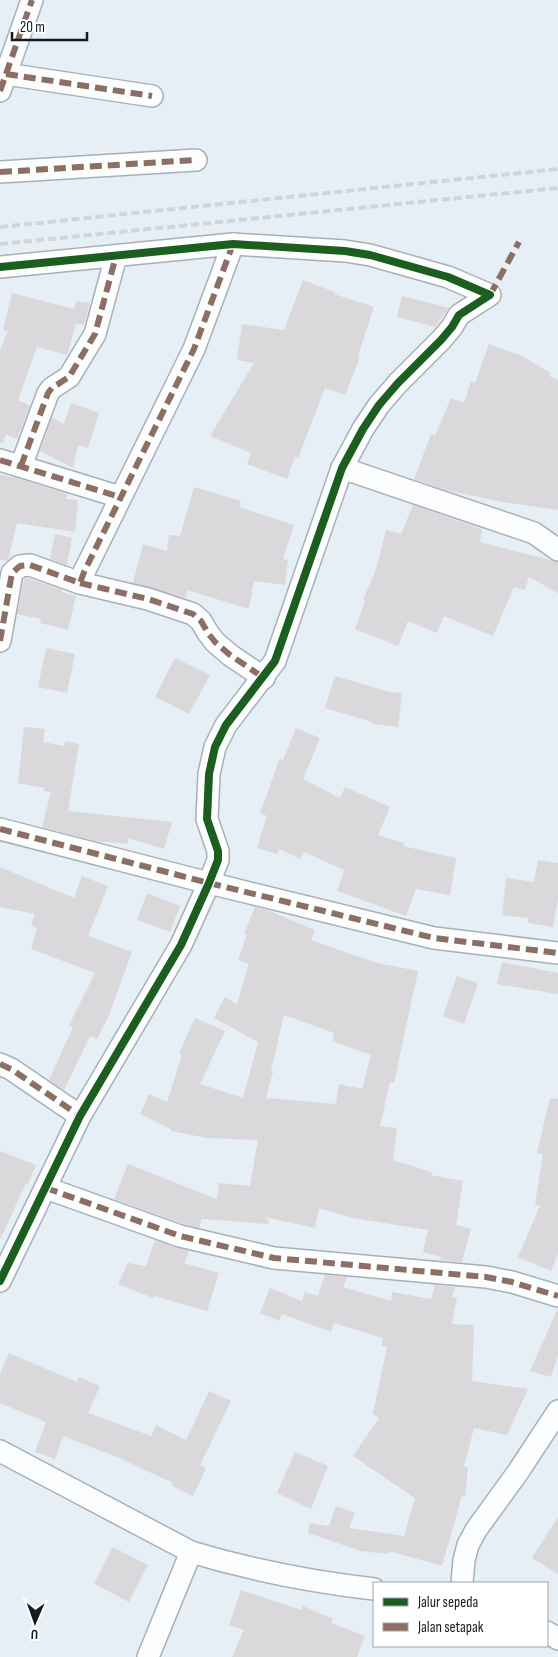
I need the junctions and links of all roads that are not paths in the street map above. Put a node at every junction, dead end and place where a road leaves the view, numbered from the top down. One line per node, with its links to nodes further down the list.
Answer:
1 (32, 0): 2 (street)
2 (3, 83): 3 (street)
3 (152, 96)
4 (196, 160): 5 (street)
5 (0, 172)
6 (233, 244): 7 (street); 11 (street); 12 (street)
7 (116, 256): 8 (street); 10 (street)
8 (0, 267)
9 (0, 460): 10 (street)
10 (21, 466): 12 (street)
11 (342, 468): 13 (street); 16 (street)
12 (120, 497): 14 (street)
13 (558, 550)
14 (80, 583): 15 (street); 16 (street)
15 (0, 641)
16 (264, 678): 18 (street)
17 (0, 829): 18 (street)
18 (209, 883): 19 (street); 21 (street)
19 (558, 953)
20 (0, 1064): 21 (street)
21 (80, 1116): 22 (street)
22 (46, 1188): 23 (street); 24 (street)
23 (0, 1281)
24 (558, 1296)
25 (558, 1411): 28 (street)
26 (0, 1451): 27 (street)
27 (191, 1552): 29 (street); 30 (street)
28 (462, 1582)
29 (373, 1589)
30 (148, 1657)

